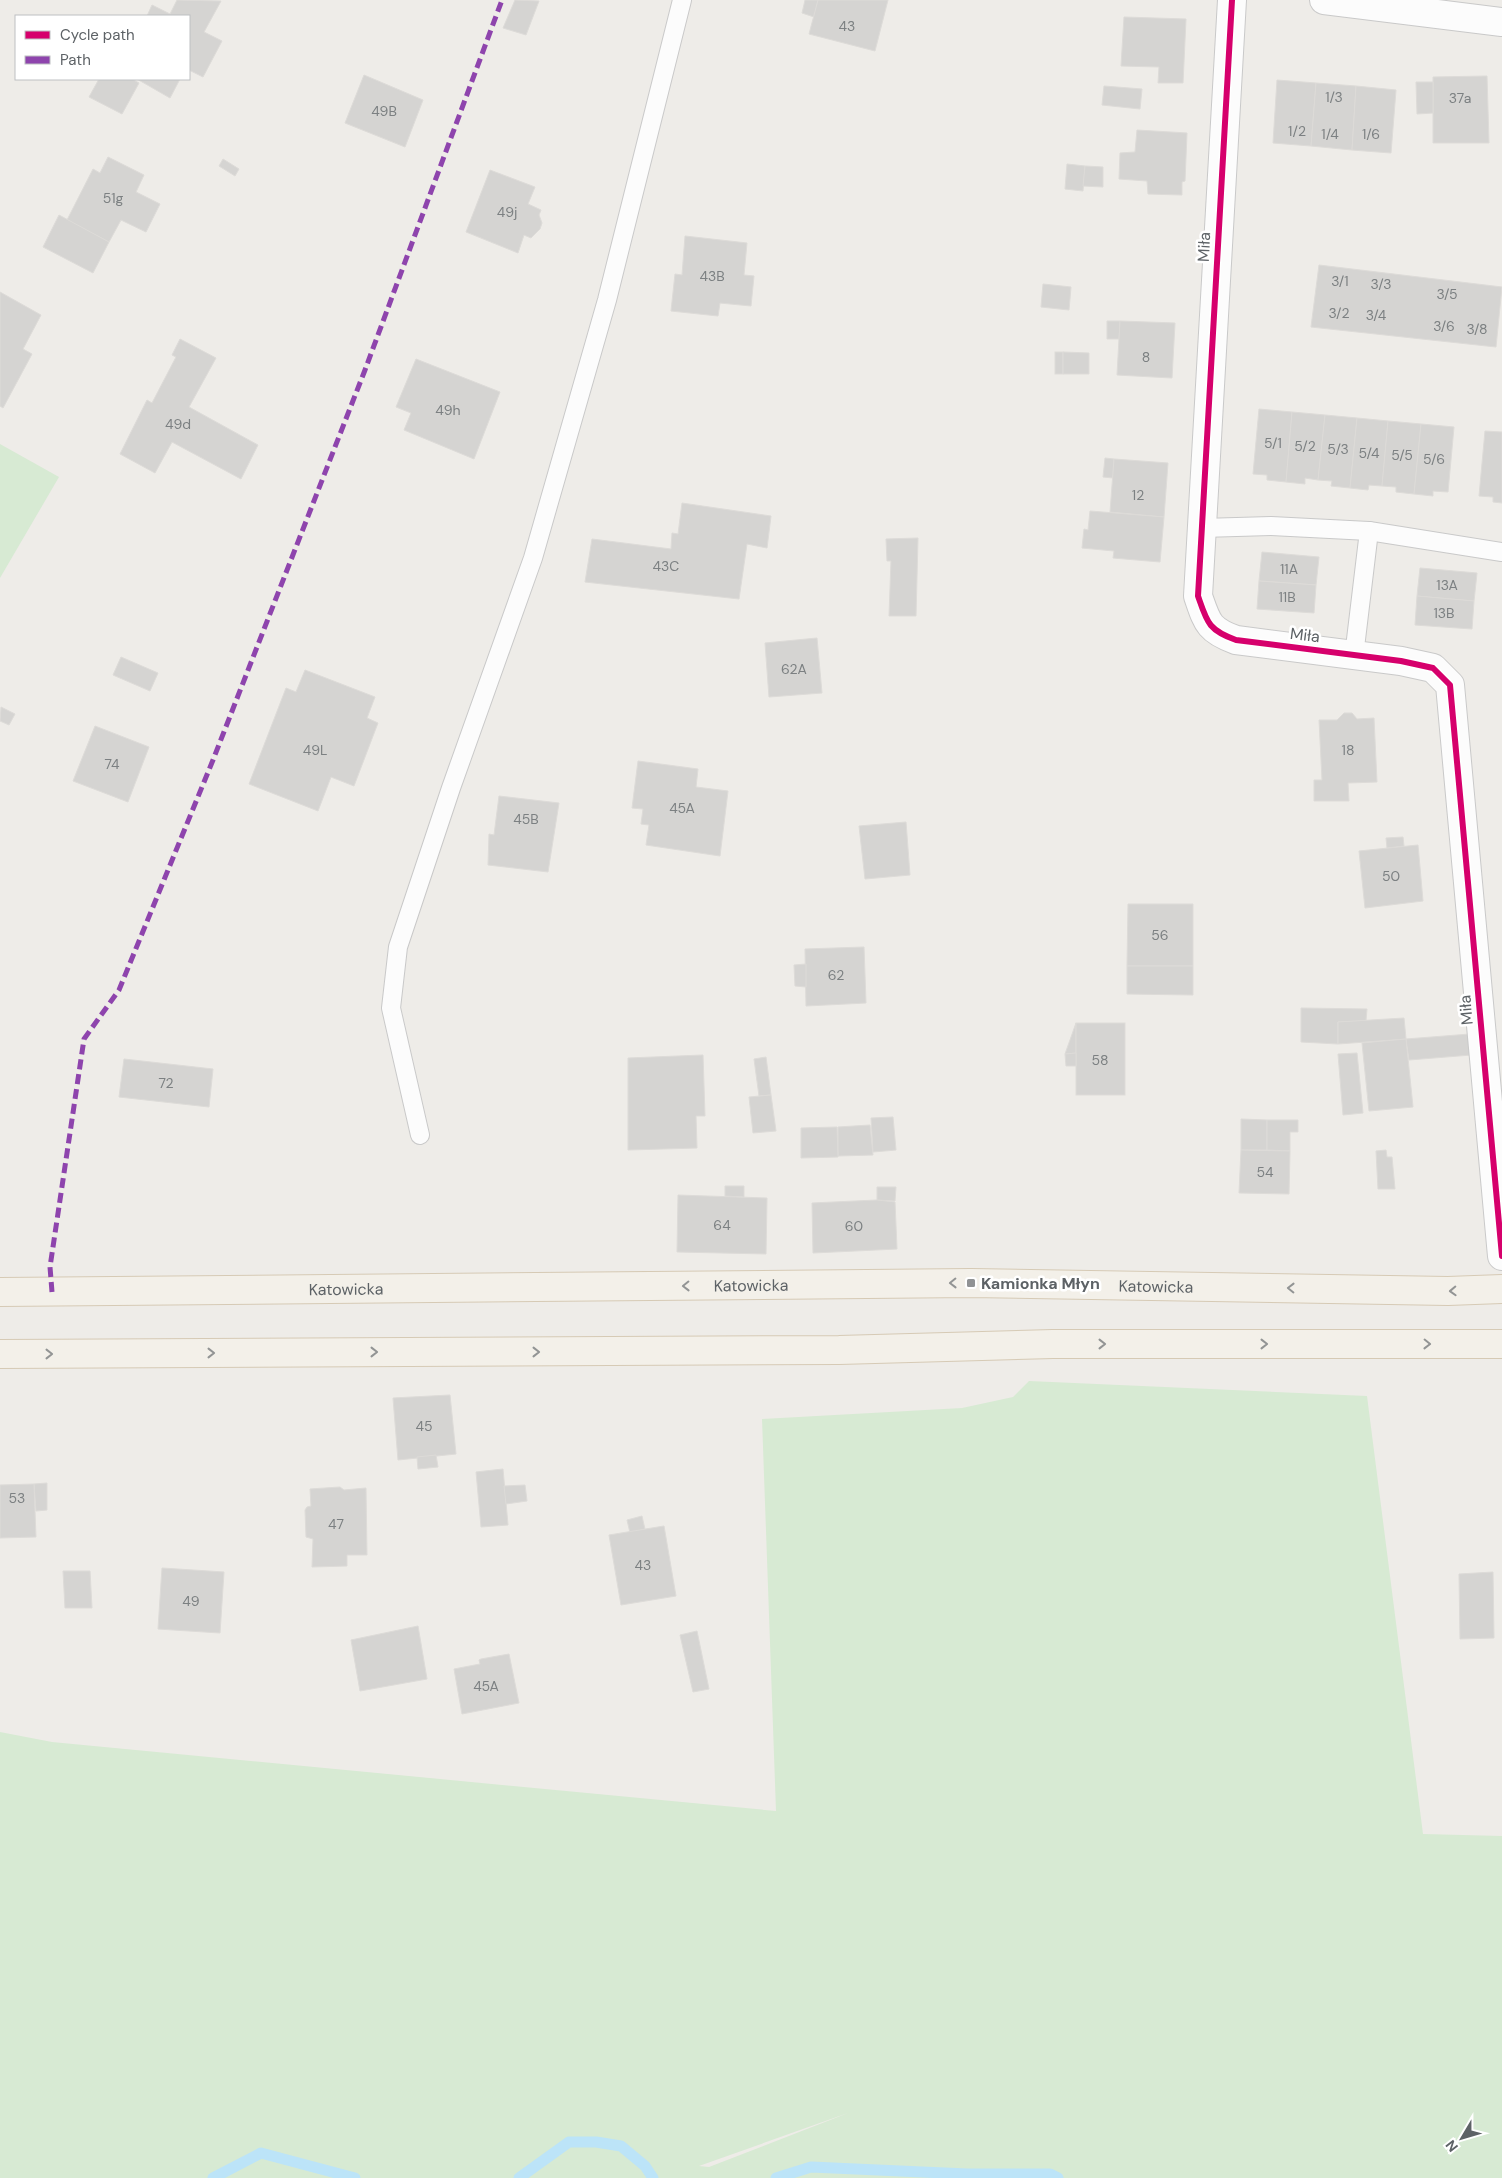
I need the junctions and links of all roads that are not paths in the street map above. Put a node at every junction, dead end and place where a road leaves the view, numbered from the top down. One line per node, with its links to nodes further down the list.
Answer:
1 (682, 0): 9 (lane)
2 (1232, 0): 5 (street, Miła)
3 (1324, 0): 4 (street)
4 (1502, 22)
5 (1202, 528): 6 (lane); 8 (street, Miła)
6 (1369, 531): 7 (lane); 8 (lane)
7 (1502, 552)
8 (1354, 656): 10 (street, Miła)
9 (420, 1135)
10 (1502, 1256)
11 (1502, 1289): 12 (main road, Katowicka, one-way to 12)
12 (0, 1292)
13 (1502, 1344): 14 (main road, one-way to 13)
14 (0, 1354)

